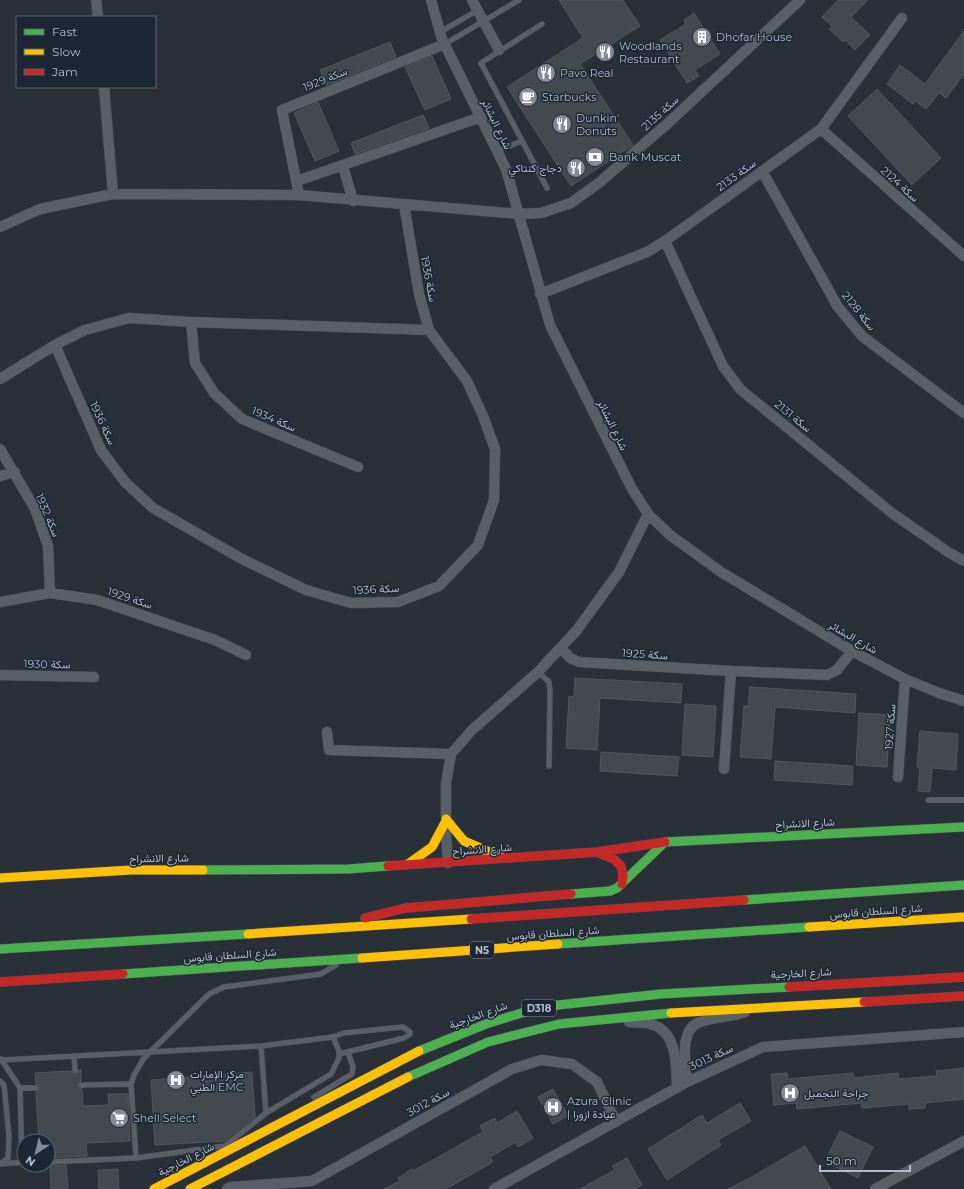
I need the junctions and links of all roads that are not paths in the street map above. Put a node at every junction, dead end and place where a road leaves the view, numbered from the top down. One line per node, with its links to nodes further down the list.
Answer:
1 (96, 0): 7 (street)
2 (431, 0): 11 (street, شارع البشائر)
3 (472, 0): 6 (street)
4 (519, 0): 9 (lane)
5 (800, 0): 27 (street, سكة 2135)
6 (478, 10): 9 (street); 11 (lane)
7 (98, 16)
8 (902, 18): 16 (street, سكة 2133)
9 (484, 20): 12 (lane); 13 (street)
10 (542, 24): 13 (lane)
11 (440, 32): 12 (street, شارع البشائر)
12 (444, 44): 15 (street, شارع البشائر); 21 (street, سكة 1929)
13 (499, 50): 17 (lane)
14 (104, 88): 23 (street)
15 (481, 117): 18 (street, شارع البشائر); 19 (street)
16 (821, 129): 20 (street, سكة 2133); 30 (street, سكة 2124)
17 (522, 141): 18 (lane); 22 (lane)
18 (497, 151): 27 (street, شارع البشائر)
19 (343, 166): 21 (street); 25 (street)
20 (762, 170): 29 (street, سكة 2133); 36 (street, سكة 2128)
21 (297, 181): 24 (street, سكة 1929)
22 (547, 188)
23 (113, 194): 24 (street); 28 (street)
24 (299, 194): 25 (street)
25 (353, 200): 26 (street)
26 (404, 204): 27 (street); 33 (street, سكة 1936)
27 (519, 214): 31 (street, شارع البشائر)
28 (0, 227)
29 (666, 241): 31 (street, سكة 2133); 42 (street, سكة 2131)
30 (964, 256)
31 (540, 294): 41 (street, شارع البشائر)
32 (191, 322): 33 (street); 34 (street); 38 (street, سكة 1934)
33 (428, 330): 34 (street, سكة 1936)
34 (55, 345): 35 (street)
35 (0, 379)
36 (964, 412)
37 (0, 448): 39 (street, سكة 1932)
38 (358, 467)
39 (14, 472): 40 (street); 43 (street, سكة 1932)
40 (0, 476)
41 (648, 514): 45 (street); 46 (street, شارع البشائر)
42 (964, 561)
43 (50, 594): 44 (street, سكة 1929); 47 (street, سكة 1929)
44 (0, 602)
45 (561, 648): 48 (street, سكة 1925); 49 (street)
46 (852, 651): 48 (street, سكة 1925); 52 (street, شارع البشائر)
47 (246, 655)
48 (732, 671): 57 (street)
49 (538, 672): 55 (street); 56 (lane)
50 (0, 675): 51 (street, سكة 1930)
51 (94, 677)
52 (905, 679): 53 (street, شارع البشائر); 58 (street, سكة 1927)
53 (964, 701)
54 (327, 732): 55 (street)
55 (451, 754): 61 (street)
56 (549, 766)
57 (724, 769)
58 (898, 776)
59 (928, 800): 60 (lane)
60 (964, 800)
61 (446, 820): 65 (main road); 66 (street); 67 (main road)
62 (964, 827): 63 (main road, شارع الانشراح)
63 (665, 842): 64 (main road, شارع الانشراح); 69 (main road)
64 (596, 852): 65 (main road, شارع الانشراح); 69 (main road)
65 (507, 859): 66 (main road, شارع الانشراح)
66 (448, 863): 67 (main road, شارع الانشراح)
67 (406, 866): 68 (main road, شارع الانشراح)
68 (0, 878)
69 (622, 884): 72 (main road)
70 (964, 884): 72 (main road, شارع السلطان قابوس)
71 (964, 917): 74 (main road, شارع السلطان قابوس / N5)
72 (316, 930): 73 (main road, شارع السلطان قابوس)
73 (0, 949)
74 (348, 959): 76 (main road, شارع السلطان قابوس / N5); 83 (lane)
75 (964, 977): 100 (main road, شارع الخارجية / D318)
76 (0, 982)
77 (964, 996): 78 (main road, D318)
78 (764, 1006): 79 (main road, D318); 90 (street)
79 (595, 1019): 95 (street); 108 (main road, D318)
80 (964, 1032): 90 (street, سكة 3013)
81 (333, 1037): 82 (lane); 84 (lane); 85 (lane)
82 (262, 1046): 83 (lane); 98 (lane)
83 (151, 1051): 86 (lane); 91 (lane)
84 (348, 1053): 85 (lane); 96 (lane)
85 (339, 1054): 98 (lane)
86 (74, 1056): 87 (lane); 88 (lane)
87 (1, 1059): 93 (lane)
88 (75, 1071)
89 (0, 1081): 106 (lane)
90 (687, 1082): 95 (street, سكة 3013)
91 (131, 1084): 92 (lane); 103 (lane)
92 (82, 1085)
93 (20, 1088): 94 (lane); 101 (lane)
94 (36, 1088)
95 (676, 1088): 99 (street, سكة 3013)
96 (310, 1099)
97 (298, 1107): 100 (lane)
98 (266, 1114): 103 (lane)
99 (616, 1122): 109 (street, سكة 3012); 110 (street, سكة 3013)
100 (274, 1128): 107 (main road, شارع الخارجية / D318)
101 (22, 1133)
102 (964, 1141): 111 (street)
103 (136, 1158): 104 (lane)
104 (56, 1161)
105 (16, 1163): 106 (lane)
106 (0, 1164)
107 (154, 1189)
108 (190, 1189)
109 (227, 1189)
110 (494, 1189)
111 (875, 1189)

